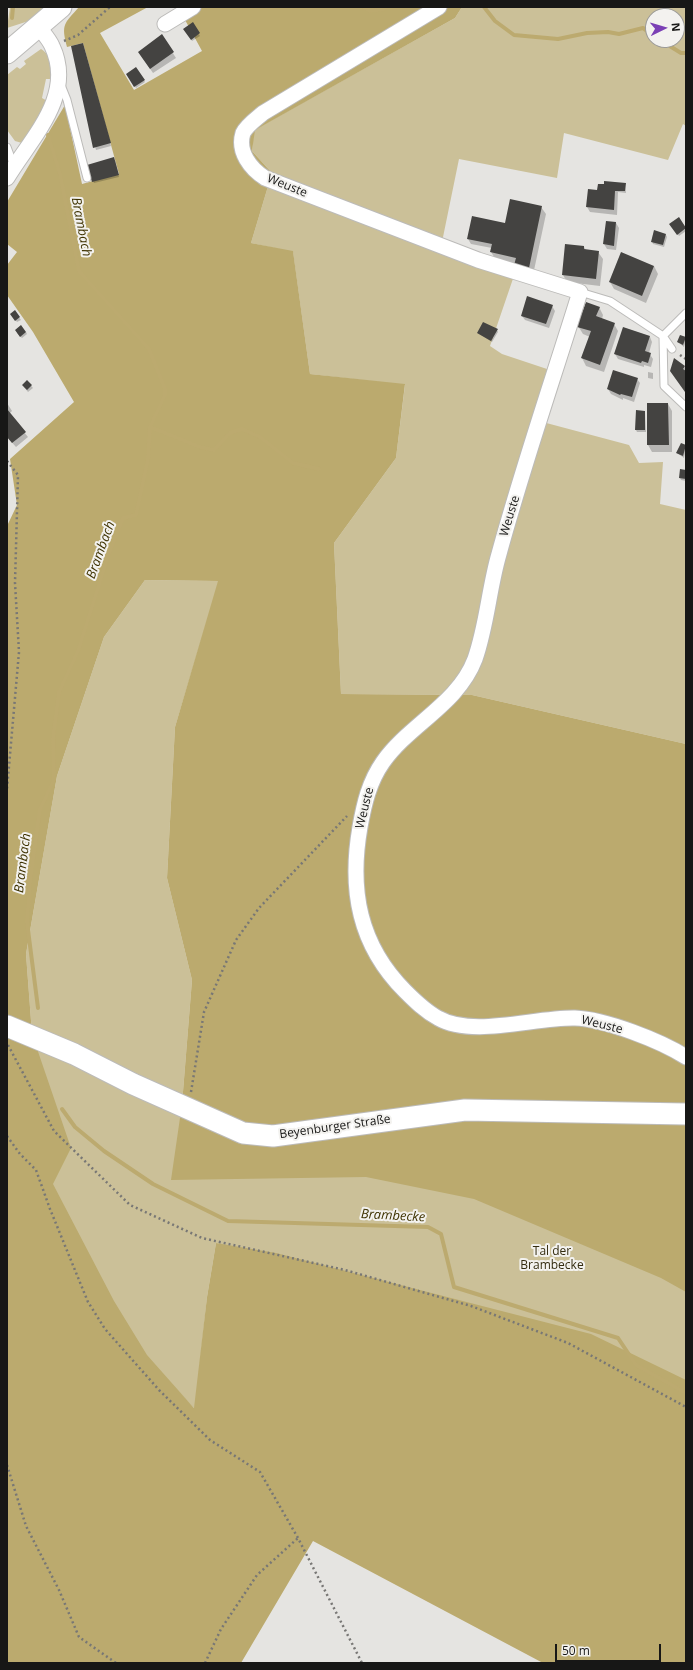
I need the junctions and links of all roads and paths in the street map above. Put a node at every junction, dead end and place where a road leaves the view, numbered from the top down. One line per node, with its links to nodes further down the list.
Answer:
1 (61, 7): 6 (main road)
2 (110, 7): 7 (path)
3 (193, 7): 5 (street)
4 (439, 7): 13 (street, Weuste)
5 (165, 24)
6 (38, 26): 7 (street); 8 (main road)
7 (52, 46): 9 (street)
8 (7, 53)
9 (59, 81): 11 (street); 12 (lane)
10 (7, 147): 11 (lane)
11 (11, 172)
12 (87, 178)
13 (580, 292): 15 (lane, Weuste); 23 (street, Weuste)
14 (686, 314): 15 (lane)
15 (663, 336): 16 (lane, Weuste); 17 (lane)
16 (672, 349)
17 (686, 407)
18 (7, 461): 19 (path)
19 (7, 789)
20 (349, 814): 24 (path)
21 (7, 1026): 24 (main road, Beyenburger Straße)
22 (7, 1043): 27 (path)
23 (686, 1058)
24 (185, 1108): 25 (main road, Beyenburger Straße)
25 (686, 1114)
26 (7, 1136): 29 (path)
27 (686, 1407)
28 (7, 1465): 30 (path)
29 (298, 1538): 31 (path); 32 (path)
30 (116, 1663)
31 (205, 1663)
32 (362, 1663)

